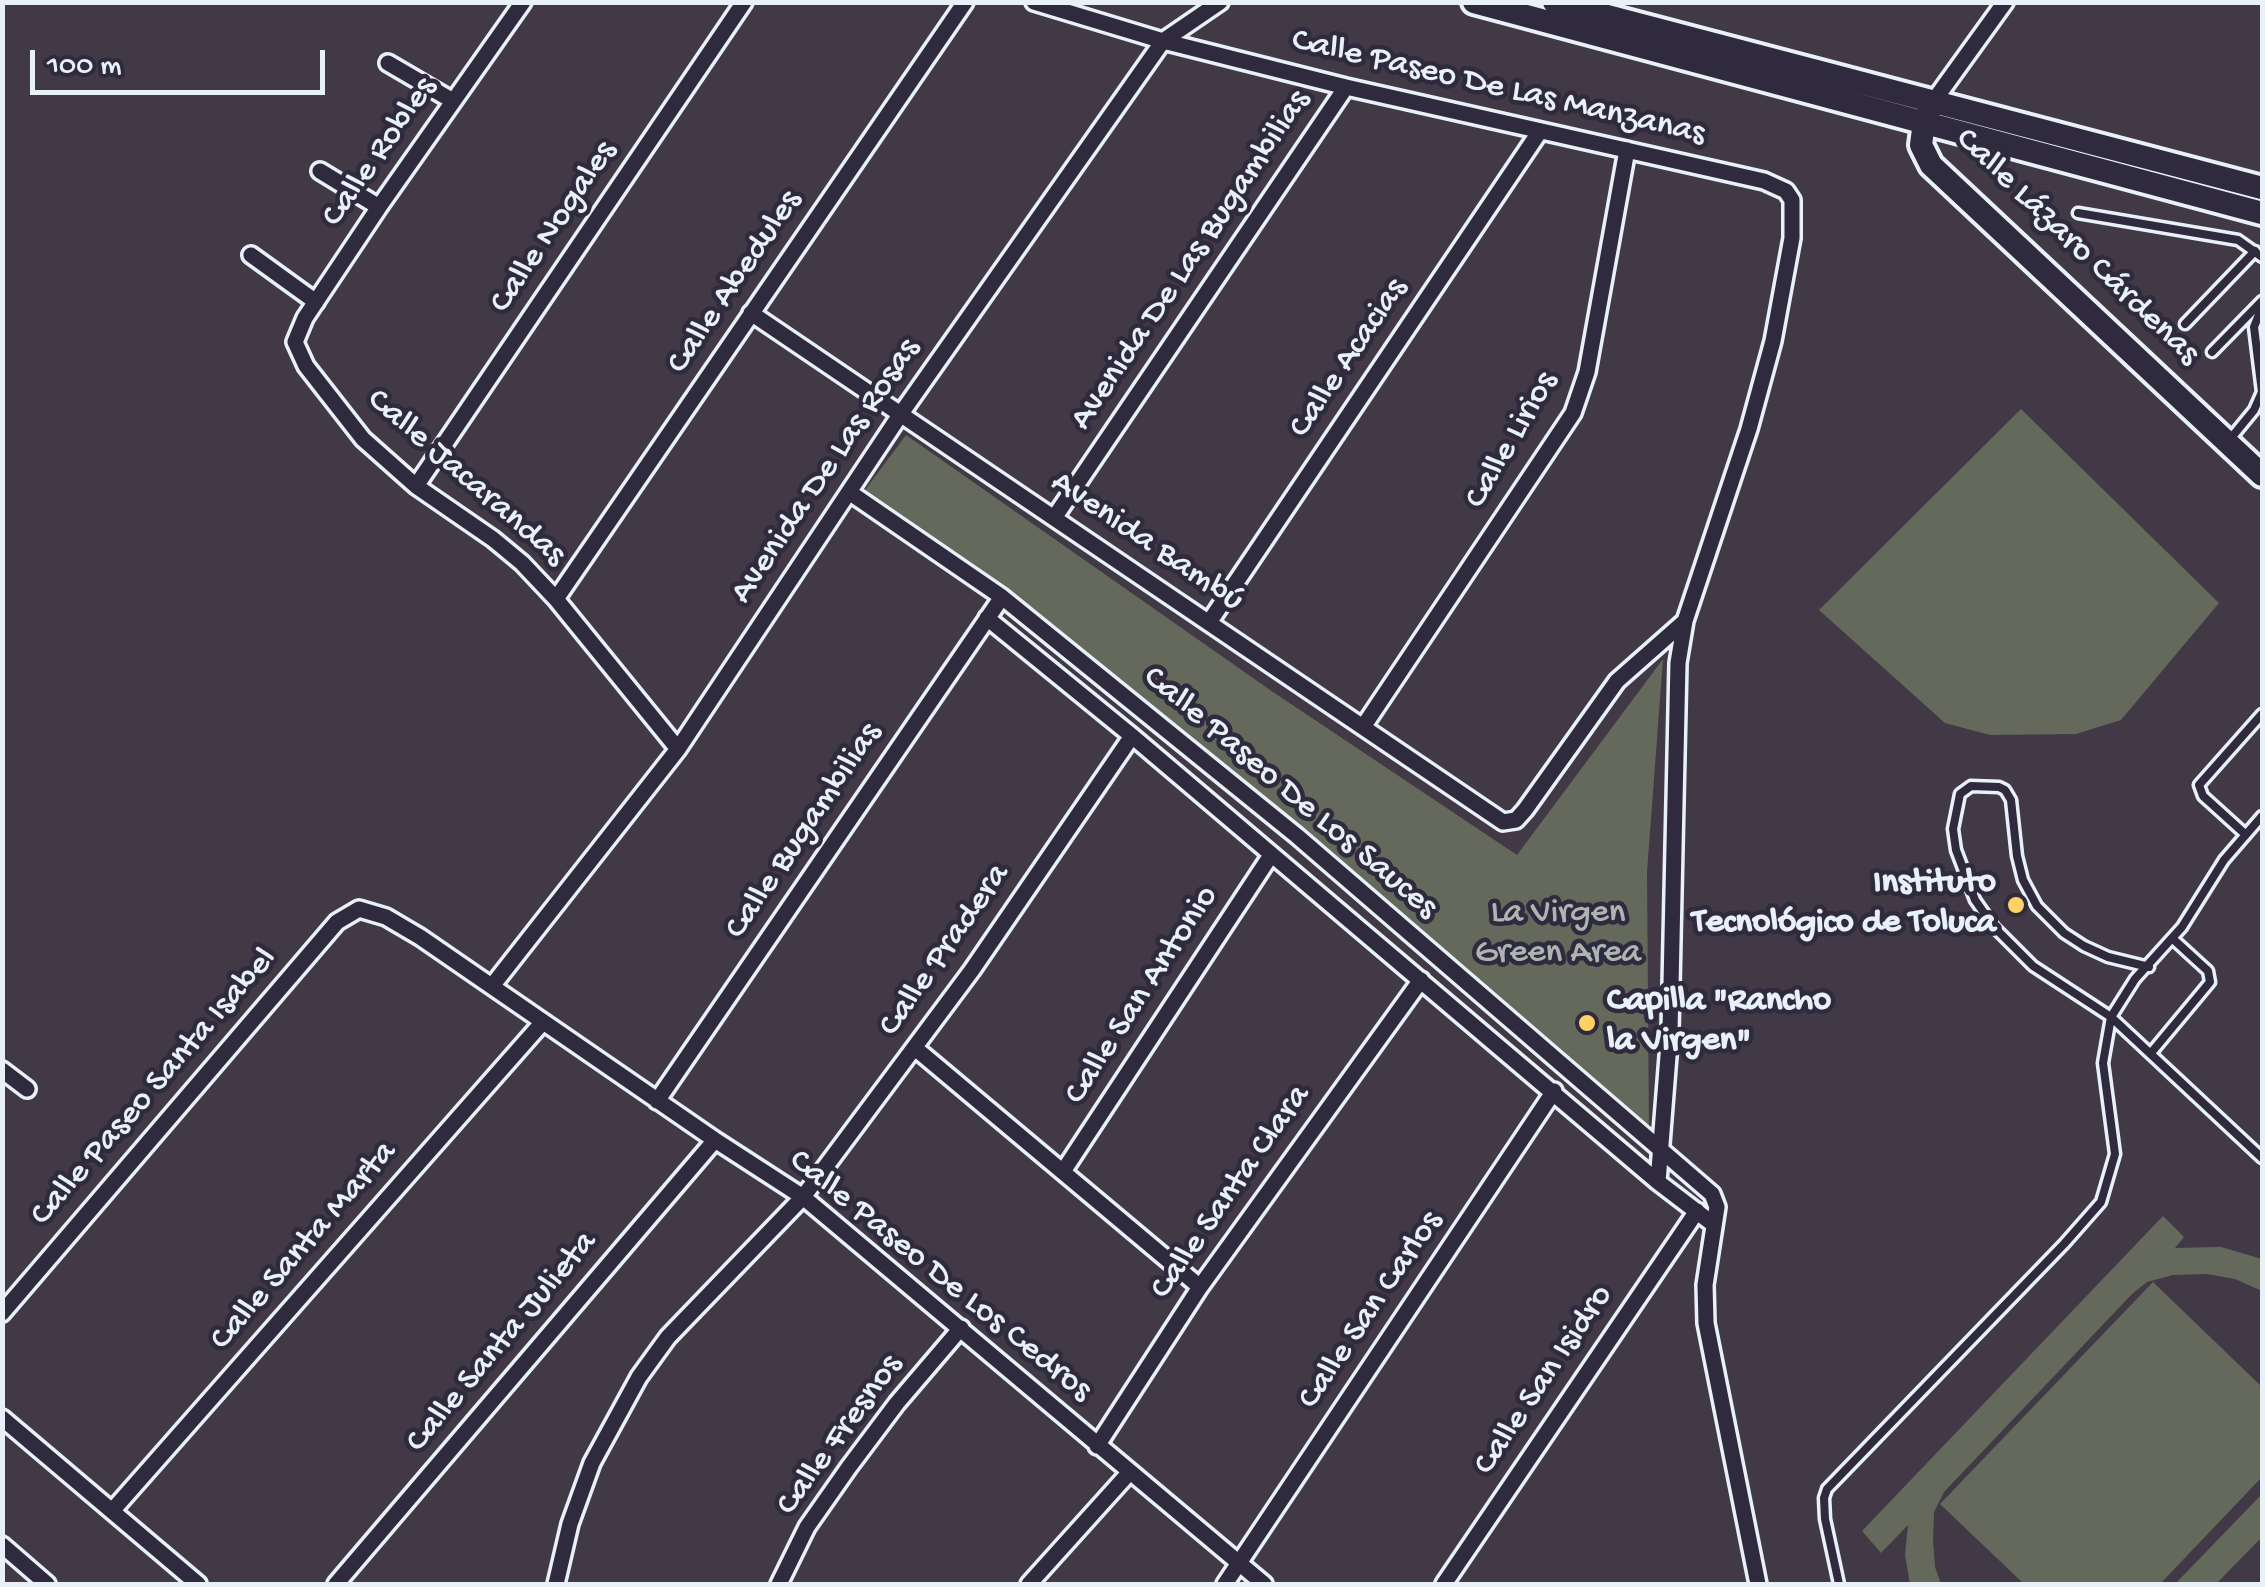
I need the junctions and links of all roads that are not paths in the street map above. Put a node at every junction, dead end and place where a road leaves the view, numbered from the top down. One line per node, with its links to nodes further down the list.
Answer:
1 (523, 2): 12 (street, Calle Robles)
2 (744, 2): 33 (street, Calle Nogales)
3 (965, 2): 25 (street, Calle Abedules)
4 (1034, 2): 9 (street, Calle Paseo De Las Manzanas)
5 (1220, 2): 9 (street, Avenida De Las Rosas)
6 (1474, 2): 13 (main road)
7 (1554, 2): 13 (main road)
8 (2004, 2): 13 (street, Calle Lázaro Cárdenas)
9 (1163, 41): 11 (street, Calle Paseo De Las Manzanas); 30 (street, Avenida De Las Rosas)
10 (388, 63): 12 (street)
11 (1346, 87): 14 (street, Calle Paseo De Las Manzanas); 35 (street, Avenida De Las Bugambilias)
12 (453, 102): 18 (street, Calle Robles)
13 (1929, 112): 17 (main road); 20 (main road); 31 (main road, Calle Lázaro Cárdenas)
14 (1540, 131): 15 (street, Calle Paseo De Las Manzanas); 39 (street, Calle Acacias)
15 (1627, 150): 40 (street, Calle Paseo De Las Manzanas); 42 (street, Calle Lirios)
16 (320, 171): 18 (street)
17 (2262, 188)
18 (379, 207): 23 (street, Calle Robles)
19 (2078, 213): 21 (lane)
20 (2262, 213)
21 (2259, 254): 26 (lane)
22 (252, 255): 23 (street)
23 (316, 302): 27 (street, Calle Robles)
24 (2262, 304): 28 (lane); 29 (lane)
25 (752, 313): 30 (street, Avenida Bambú); 37 (street, Calle Abedules)
26 (2185, 324)
27 (296, 342): 33 (street, Calle Jacarandas)
28 (2212, 352)
29 (2261, 401): 31 (lane)
30 (900, 416): 34 (street, Avenida De Las Rosas); 35 (street, Avenida Bambú)
31 (2228, 442): 32 (main road, Calle Lázaro Cárdenas)
32 (2262, 475)
33 (416, 486): 37 (street, Calle Jacarandas)
34 (849, 492): 36 (street, Calle Paseo De Los Sauces); 44 (street, Avenida De Las Rosas)
35 (1054, 518): 39 (street, Avenida Bambú)
36 (1002, 596): 38 (street, Calle Bugambilias); 62 (street, Calle Paseo De Los Sauces)
37 (556, 599): 44 (street, Calle Jacarandas)
38 (988, 618): 43 (street, Calle Paseo De Los Sauces); 60 (street, Calle Bugambilias)
39 (1210, 621): 42 (street, Avenida Bambú)
40 (1685, 621): 42 (street, Avenida Bambú); 62 (street)
41 (2262, 714): 46 (lane)
42 (1363, 727)
43 (1132, 736): 47 (street, Calle Paseo De Los Sauces); 55 (street, Calle Pradera)
44 (678, 749): 52 (street, Avenida De Las Rosas)
45 (2262, 816): 46 (lane)
46 (2246, 834): 49 (lane)
47 (1271, 855): 51 (street, Calle Paseo De Los Sauces); 64 (street, Calle San Antonio)
48 (359, 909): 52 (street, Calle Paseo De Los Cedros); 70 (street, Calle Paseo Santa Isabel)
49 (2173, 939): 50 (lane); 56 (lane)
50 (2148, 967): 53 (lane); 53 (lane)
51 (1421, 980): 59 (street, Calle Paseo De Los Sauces); 69 (street, Calle Santa Clara)
52 (492, 986): 54 (street, Calle Paseo De Los Cedros)
53 (2111, 1016): 56 (lane); 88 (lane)
54 (542, 1022): 60 (street, Calle Paseo De Los Cedros); 75 (street, Calle Santa Marta)
55 (915, 1048): 64 (street); 66 (street, Calle Pradera)
56 (2151, 1053): 63 (lane)
57 (2, 1070): 58 (street)
58 (27, 1088)
59 (1554, 1092): 65 (street, Calle Paseo De Los Sauces); 77 (street, Calle San Carlos)
60 (658, 1101): 61 (street, Calle Paseo De Los Cedros)
61 (715, 1140): 66 (street, Calle Paseo De Los Cedros); 80 (street, Calle Santa Julieta)
62 (1662, 1148): 65 (street); 68 (street, Calle Paseo De Los Sauces)
63 (2262, 1158)
64 (1064, 1170): 69 (street)
65 (1658, 1182): 67 (street, Calle Paseo De Los Sauces)
66 (803, 1197): 71 (street, Calle Paseo De Los Cedros); 81 (street, Calle Pradera)
67 (1697, 1212): 68 (street, Calle Paseo De Los Sauces); 86 (street, Calle San Isidro)
68 (1714, 1224): 87 (street)
69 (1200, 1286): 73 (street, Calle Santa Clara)
70 (2, 1313)
71 (960, 1328): 73 (street, Calle Paseo De Los Cedros); 82 (street, Calle Fresnos)
72 (2, 1418): 75 (street)
73 (1097, 1446): 74 (street, Calle Paseo De Los Cedros)
74 (1129, 1473): 77 (street, Calle Paseo De Los Cedros); 83 (street)
75 (112, 1511): 79 (street)
76 (2, 1545): 78 (street)
77 (1239, 1564): 84 (street, Calle San Carlos); 85 (street, Calle Paseo De Los Cedros)
78 (47, 1584)
79 (198, 1584)
80 (336, 1584)
81 (556, 1584)
82 (779, 1584)
83 (1029, 1584)
84 (1225, 1584)
85 (1264, 1584)
86 (1444, 1584)
87 (1758, 1584)
88 (1839, 1584)

